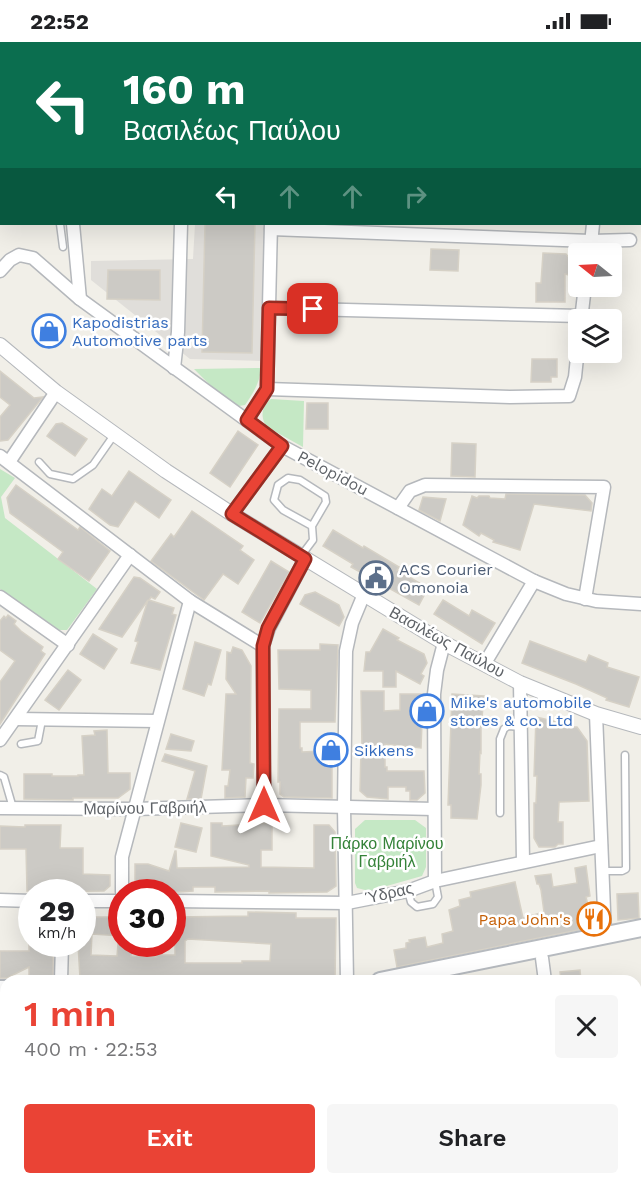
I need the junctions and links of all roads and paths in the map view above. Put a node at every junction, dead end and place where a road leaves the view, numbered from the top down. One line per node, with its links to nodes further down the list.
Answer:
1 (60, 225): 10 (lane)
2 (73, 225): 12 (street)
3 (181, 225): 17 (street)
4 (593, 225): 7 (street)
5 (271, 226): 9 (street); 13 (street)
6 (630, 240): 8 (street)
7 (591, 243)
8 (615, 243)
9 (568, 246)
10 (63, 248)
11 (0, 272): 12 (street, Pelopidou)
12 (80, 299): 17 (street, Pelopidou)
13 (269, 308): 14 (street); 18 (street)
14 (568, 318)
15 (0, 345): 19 (street, Βασιλέως Παύλου)
16 (576, 363): 18 (street)
17 (174, 368): 20 (street, Pelopidou)
18 (267, 389): 20 (street)
19 (56, 392): 21 (street, Βασιλέως Παύλου); 23 (street)
20 (247, 420): 22 (street, Pelopidou)
21 (114, 434): 24 (lane); 26 (street, Βασιλέως Παύλου)
22 (282, 446): 25 (street, Pelopidou); 26 (street)
23 (4, 459): 28 (street)
24 (39, 462)
25 (398, 508): 30 (street, Pelopidou); 33 (street)
26 (232, 514): 29 (street, Βασιλέως Παύλου)
27 (312, 526): 27 (lane); 29 (lane)
28 (130, 555): 34 (street); 37 (street)
29 (303, 558): 31 (street, Βασιλέως Παύλου); 38 (street)
30 (534, 581): 33 (street, Pelopidou); 39 (street)
31 (364, 594): 36 (street, Βασιλέως Παύλου); 54 (street)
32 (0, 598): 37 (street)
33 (585, 599): 35 (street, Pelopidou)
34 (190, 601): 38 (street); 44 (street)
35 (641, 604)
36 (444, 642): 39 (street, Βασιλέως Παύλου); 56 (street)
37 (68, 645): 42 (street)
38 (263, 646): 51 (street)
39 (485, 663): 40 (street, Βασιλέως Παύλου)
40 (520, 683): 41 (street, Βασιλέως Παύλου); 45 (street)
41 (596, 714): 46 (street, Βασιλέως Παύλου); 58 (street)
42 (16, 719): 43 (street); 47 (street)
43 (42, 720): 44 (street); 48 (lane)
44 (157, 721): 55 (street)
45 (520, 727): 57 (lane); 59 (street)
46 (641, 728)
47 (0, 740)
48 (21, 744)
49 (625, 755): 60 (lane)
50 (0, 775): 53 (lane)
51 (264, 805): 54 (street, Μαρίνου Γαβριήλ); 55 (street, Μαρίνου Γαβριήλ)
52 (0, 808): 53 (street, Μαρίνου Γαβριήλ)
53 (13, 808): 55 (street, Μαρίνου Γαβριήλ)
54 (345, 808): 56 (street, Μαρίνου Γαβριήλ); 67 (street)
55 (135, 809): 61 (street)
56 (434, 809): 62 (street)
57 (500, 813)
58 (601, 846): 59 (street, Ύδρας); 60 (street)
59 (522, 861): 62 (street, Ύδρας)
60 (602, 872): 69 (street)
61 (122, 879)
62 (435, 881): 63 (street, Ύδρας); 63 (lane)
63 (408, 891): 67 (street, Ύδρας)
64 (0, 900): 65 (street)
65 (18, 901)
66 (186, 901): 67 (street, Ύδρας)
67 (347, 903): 74 (street)
68 (641, 928): 69 (main road)
69 (604, 935): 75 (main road)
70 (641, 940): 72 (main road)
71 (62, 957): 73 (street)
72 (542, 958): 76 (main road); 77 (street)
73 (61, 975)
74 (347, 975)
75 (409, 975)
76 (454, 975)
77 (544, 975)

